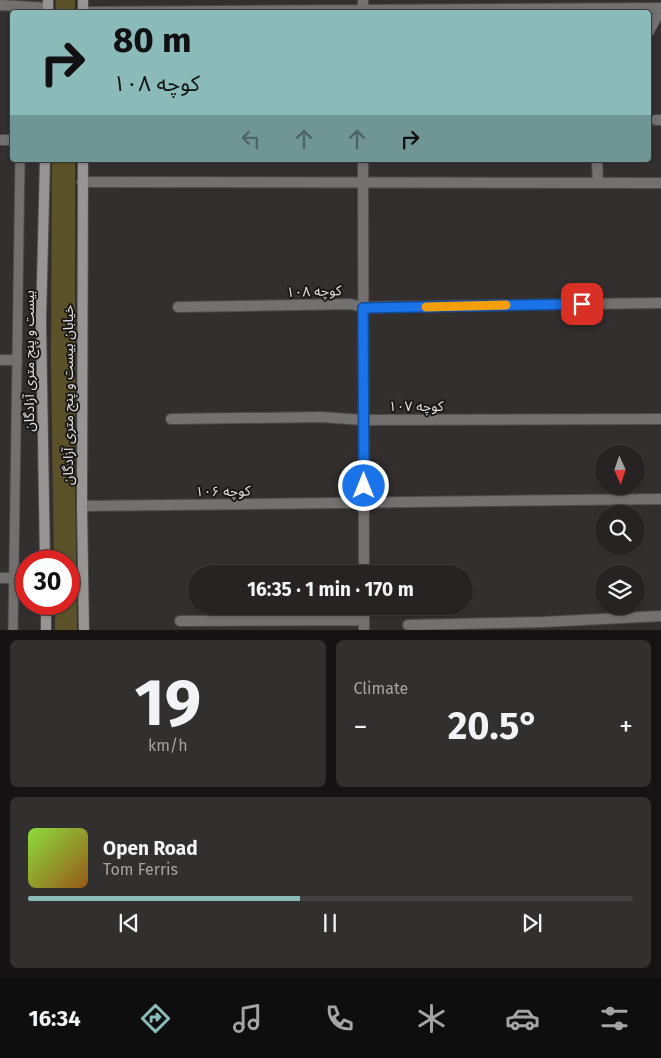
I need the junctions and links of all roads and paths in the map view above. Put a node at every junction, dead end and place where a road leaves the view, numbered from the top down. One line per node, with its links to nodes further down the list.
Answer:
1 (0, 5): 4 (street)
2 (48, 7): 4 (street)
3 (661, 8): 5 (street); 6 (street)
4 (21, 9)
5 (512, 10)
6 (651, 27)
7 (20, 162): 20 (lane)
8 (45, 162): 27 (main road, بیست و پنج متری آزادگان)
9 (82, 162): 12 (main road, خیابان بیست و پنج متری آزادگان)
10 (363, 162): 13 (street)
11 (597, 162): 14 (street)
12 (82, 182): 13 (street); 26 (main road, خیابان بیست و پنج متری آزادگان)
13 (363, 182): 14 (street); 18 (street)
14 (598, 183): 15 (street)
15 (661, 183)
16 (661, 303): 18 (street, ۱۰۸ کوچه)
17 (178, 307): 18 (street, ۱۰۸ کوچه)
18 (363, 308): 23 (street)
19 (0, 360): 20 (street)
20 (16, 360): 30 (lane)
21 (171, 419): 23 (street, ۱۰۷ کوچه)
22 (661, 419): 23 (street, ۱۰۷ کوچه)
23 (363, 420): 25 (street)
24 (661, 499): 25 (street, ۱۰۶ کوچه)
25 (364, 503): 26 (street, ۱۰۶ کوچه); 28 (street)
26 (82, 506): 39 (main road, خیابان بیست و پنج متری آزادگان)
27 (45, 550)
28 (364, 565)
29 (0, 578): 30 (street)
30 (13, 578): 37 (lane)
31 (46, 615): 38 (main road)
32 (661, 616): 36 (street)
33 (180, 621): 34 (street)
34 (364, 625)
35 (408, 625): 36 (street)
36 (543, 626)
37 (13, 630)
38 (46, 630)
39 (84, 630)

